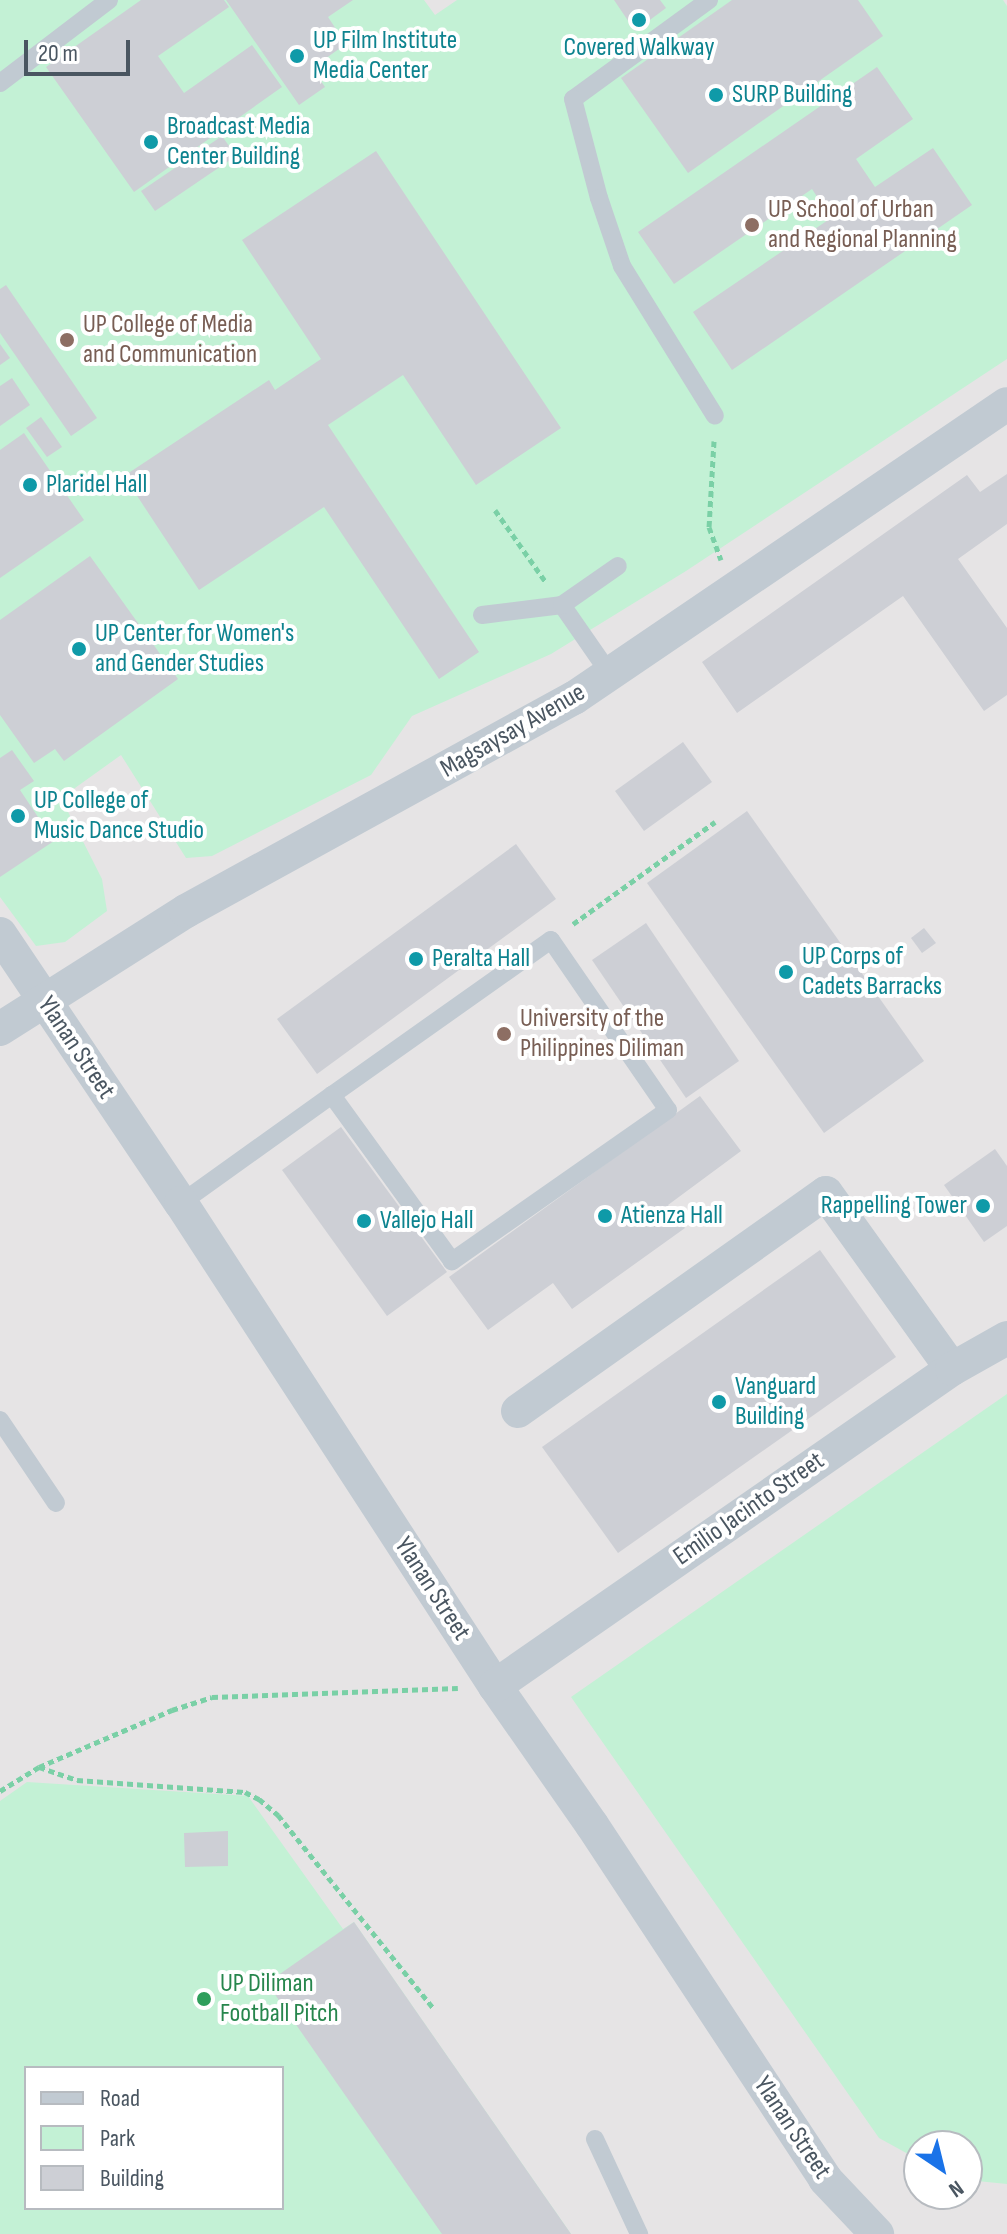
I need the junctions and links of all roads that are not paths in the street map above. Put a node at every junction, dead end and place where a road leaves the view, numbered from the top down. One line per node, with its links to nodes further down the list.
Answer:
1 (109, 0): 3 (lane)
2 (709, 0): 5 (lane)
3 (0, 83)
4 (1007, 404): 9 (street, Magsaysay Avenue)
5 (715, 416)
6 (618, 566): 7 (lane)
7 (562, 605): 8 (lane); 9 (lane)
8 (482, 615)
9 (609, 673): 11 (street, Magsaysay Avenue)
10 (0, 934): 11 (street, Ylanan Street)
11 (43, 999): 12 (street, Magsaysay Avenue); 14 (street, Ylanan Street)
12 (0, 1029)
13 (332, 1095): 13 (lane); 14 (lane)
14 (181, 1203): 20 (street, Ylanan Street)
15 (1007, 1338): 16 (street, Emilio Jacinto Street)
16 (952, 1369): 17 (street); 20 (street, Emilio Jacinto Street)
17 (518, 1411)
18 (0, 1420): 19 (lane)
19 (56, 1503)
20 (495, 1686): 23 (street, Ylanan Street)
21 (595, 2139): 22 (lane)
22 (639, 2234)
23 (877, 2234)

